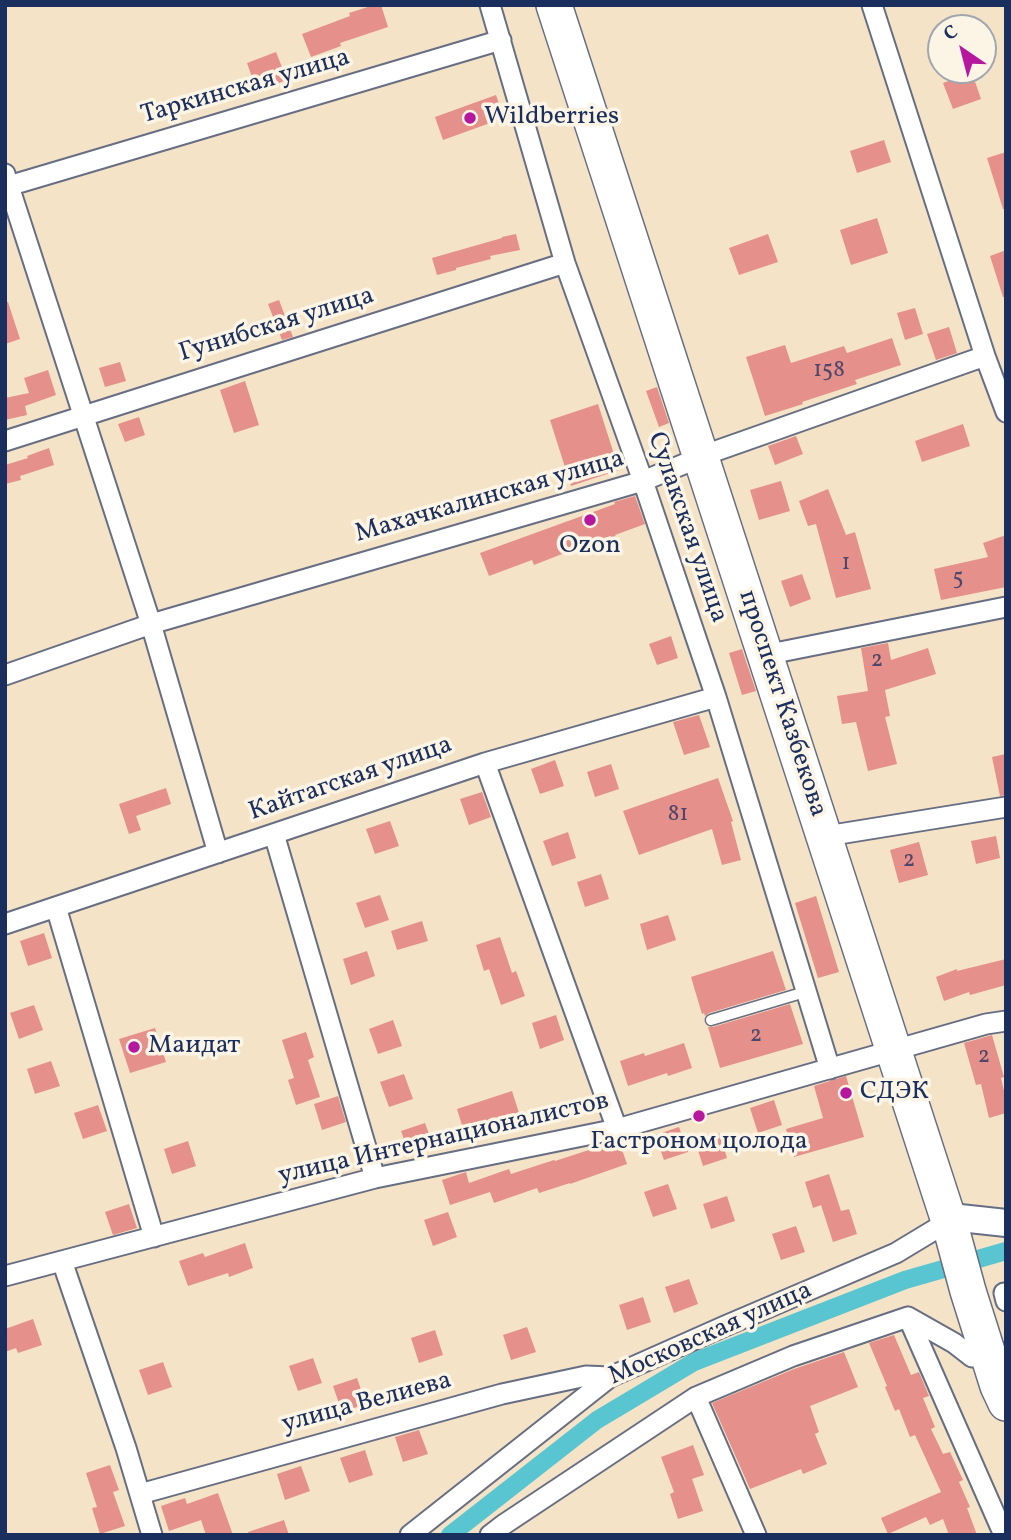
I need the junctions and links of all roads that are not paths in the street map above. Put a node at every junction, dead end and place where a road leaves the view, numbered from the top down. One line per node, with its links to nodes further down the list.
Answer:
1 (490, 5): 5 (street, Сулакская улица)
2 (554, 5): 12 (highway, проспект Казбекова)
3 (567, 5): 12 (highway, проспект Казбекова)
4 (872, 5): 8 (street)
5 (501, 40): 6 (street, Таркинская улица); 7 (street, Сулакская улица)
6 (7, 182): 10 (street)
7 (565, 263): 10 (street, Гунибская улица); 13 (street, Сулакская улица)
8 (985, 356): 9 (street); 12 (street, Махачкалинская улица)
9 (1006, 412)
10 (83, 415): 11 (street, Гунибская улица); 15 (street)
11 (5, 441)
12 (707, 455): 13 (street, Махачкалинская улица); 16 (highway, проспект Казбекова); 29 (highway, проспект Казбекова)
13 (642, 481): 15 (street, Махачкалинская улица); 18 (street, Сулакская улица)
14 (1006, 607): 16 (street)
15 (151, 624): 17 (street, Махачкалинская улица); 23 (street)
16 (780, 652): 22 (highway, проспект Казбекова)
17 (5, 675)
18 (716, 698): 19 (street, Кайтагская улица); 26 (street, Сулакская улица)
19 (485, 763): 21 (street, Кайтагская улица); 31 (street)
20 (1006, 807): 22 (street)
21 (274, 834): 23 (street, Кайтагская улица); 32 (street)
22 (839, 834): 29 (highway, проспект Казбекова)
23 (218, 852): 24 (street, Кайтагская улица)
24 (56, 906): 25 (street, Кайтагская улица); 35 (street)
25 (5, 923)
26 (805, 992): 27 (lane); 30 (street, Сулакская улица)
27 (711, 1020)
28 (1006, 1021): 29 (street, улица Интернационалистов)
29 (899, 1049): 30 (street, улица Интернационалистов); 34 (highway, проспект Казбекова)
30 (830, 1069): 31 (street, улица Интернационалистов)
31 (617, 1129): 32 (street, улица Интернационалистов)
32 (375, 1178): 35 (street, улица Интернационалистов)
33 (1006, 1223): 34 (main road)
34 (958, 1232): 38 (highway, проспект Казбекова); 41 (street, Московская улица)
35 (154, 1237): 36 (street, улица Интернационалистов)
36 (62, 1261): 37 (street, улица Интернационалистов); 44 (street)
37 (5, 1276)
38 (990, 1293): 40 (highway, проспект Казбекова)
39 (908, 1317): 40 (street); 42 (street); 49 (street)
40 (998, 1357): 43 (highway, проспект Казбекова)
41 (610, 1377): 44 (street, улица Велиева); 47 (street, Московская улица)
42 (696, 1397): 45 (street); 48 (street)
43 (1006, 1403)
44 (140, 1494): 46 (street)
45 (500, 1531)
46 (152, 1535)
47 (410, 1535)
48 (756, 1535)
49 (1004, 1535)

